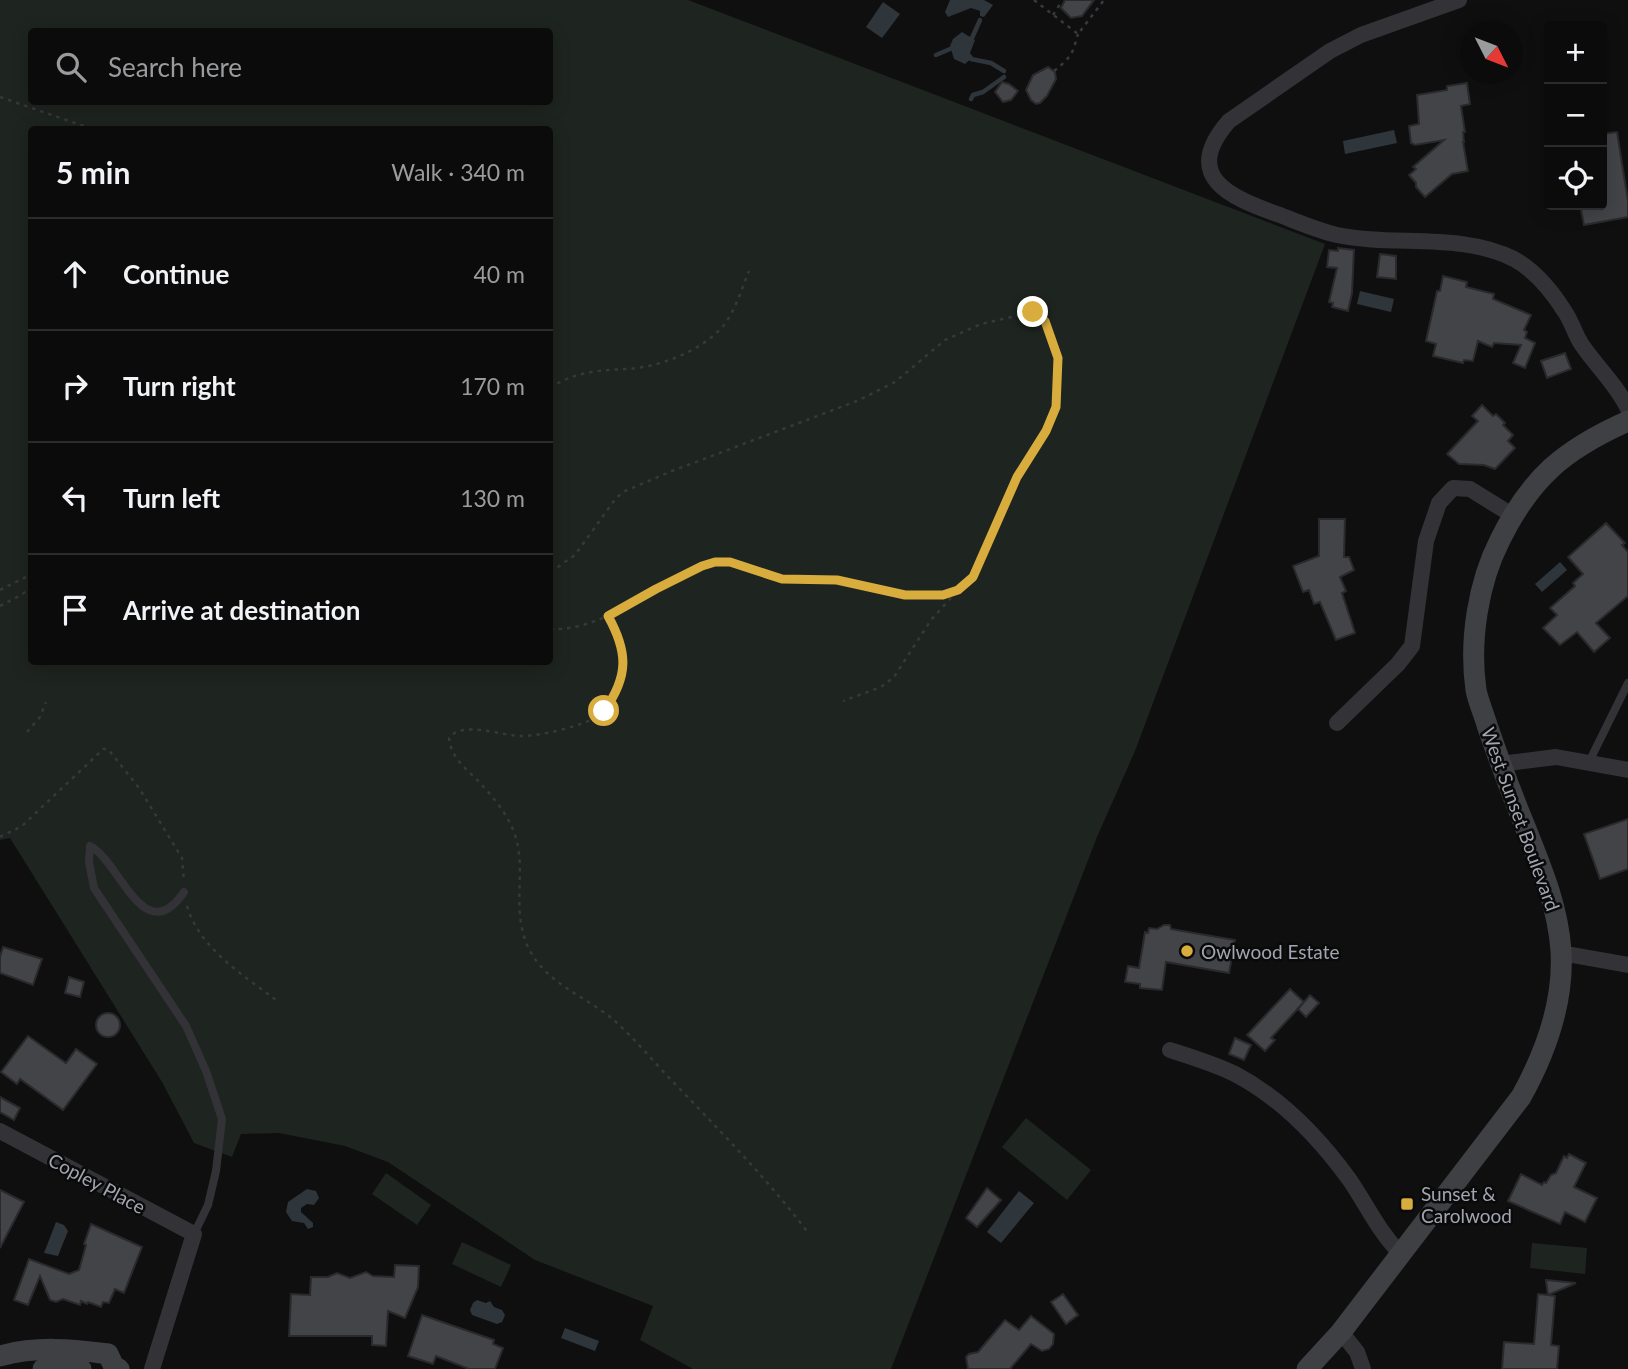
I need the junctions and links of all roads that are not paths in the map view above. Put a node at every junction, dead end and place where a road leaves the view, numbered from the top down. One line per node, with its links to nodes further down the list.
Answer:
1 (1459, 0): 2 (street)
2 (1628, 409)
3 (1628, 421): 4 (main road, West Sunset Boulevard)
4 (1512, 515): 6 (street); 8 (main road, West Sunset Boulevard)
5 (1628, 683): 7 (lane)
6 (1337, 723)
7 (1589, 762): 8 (street); 9 (street)
8 (1500, 764): 11 (main road, West Sunset Boulevard)
9 (1628, 769)
10 (184, 892): 15 (lane)
11 (1561, 953): 12 (street); 16 (main road, West Sunset Boulevard)
12 (1628, 965)
13 (1170, 1050): 16 (street)
14 (0, 1131): 15 (street, Copley Place)
15 (194, 1234): 22 (street)
16 (1401, 1254): 17 (main road, West Sunset Boulevard)
17 (1341, 1332): 23 (main road, West Sunset Boulevard); 24 (street)
18 (0, 1356): 19 (main road)
19 (115, 1368)
20 (43, 1369): 21 (main road)
21 (80, 1369)
22 (152, 1369)
23 (1307, 1369)
24 (1363, 1369)

